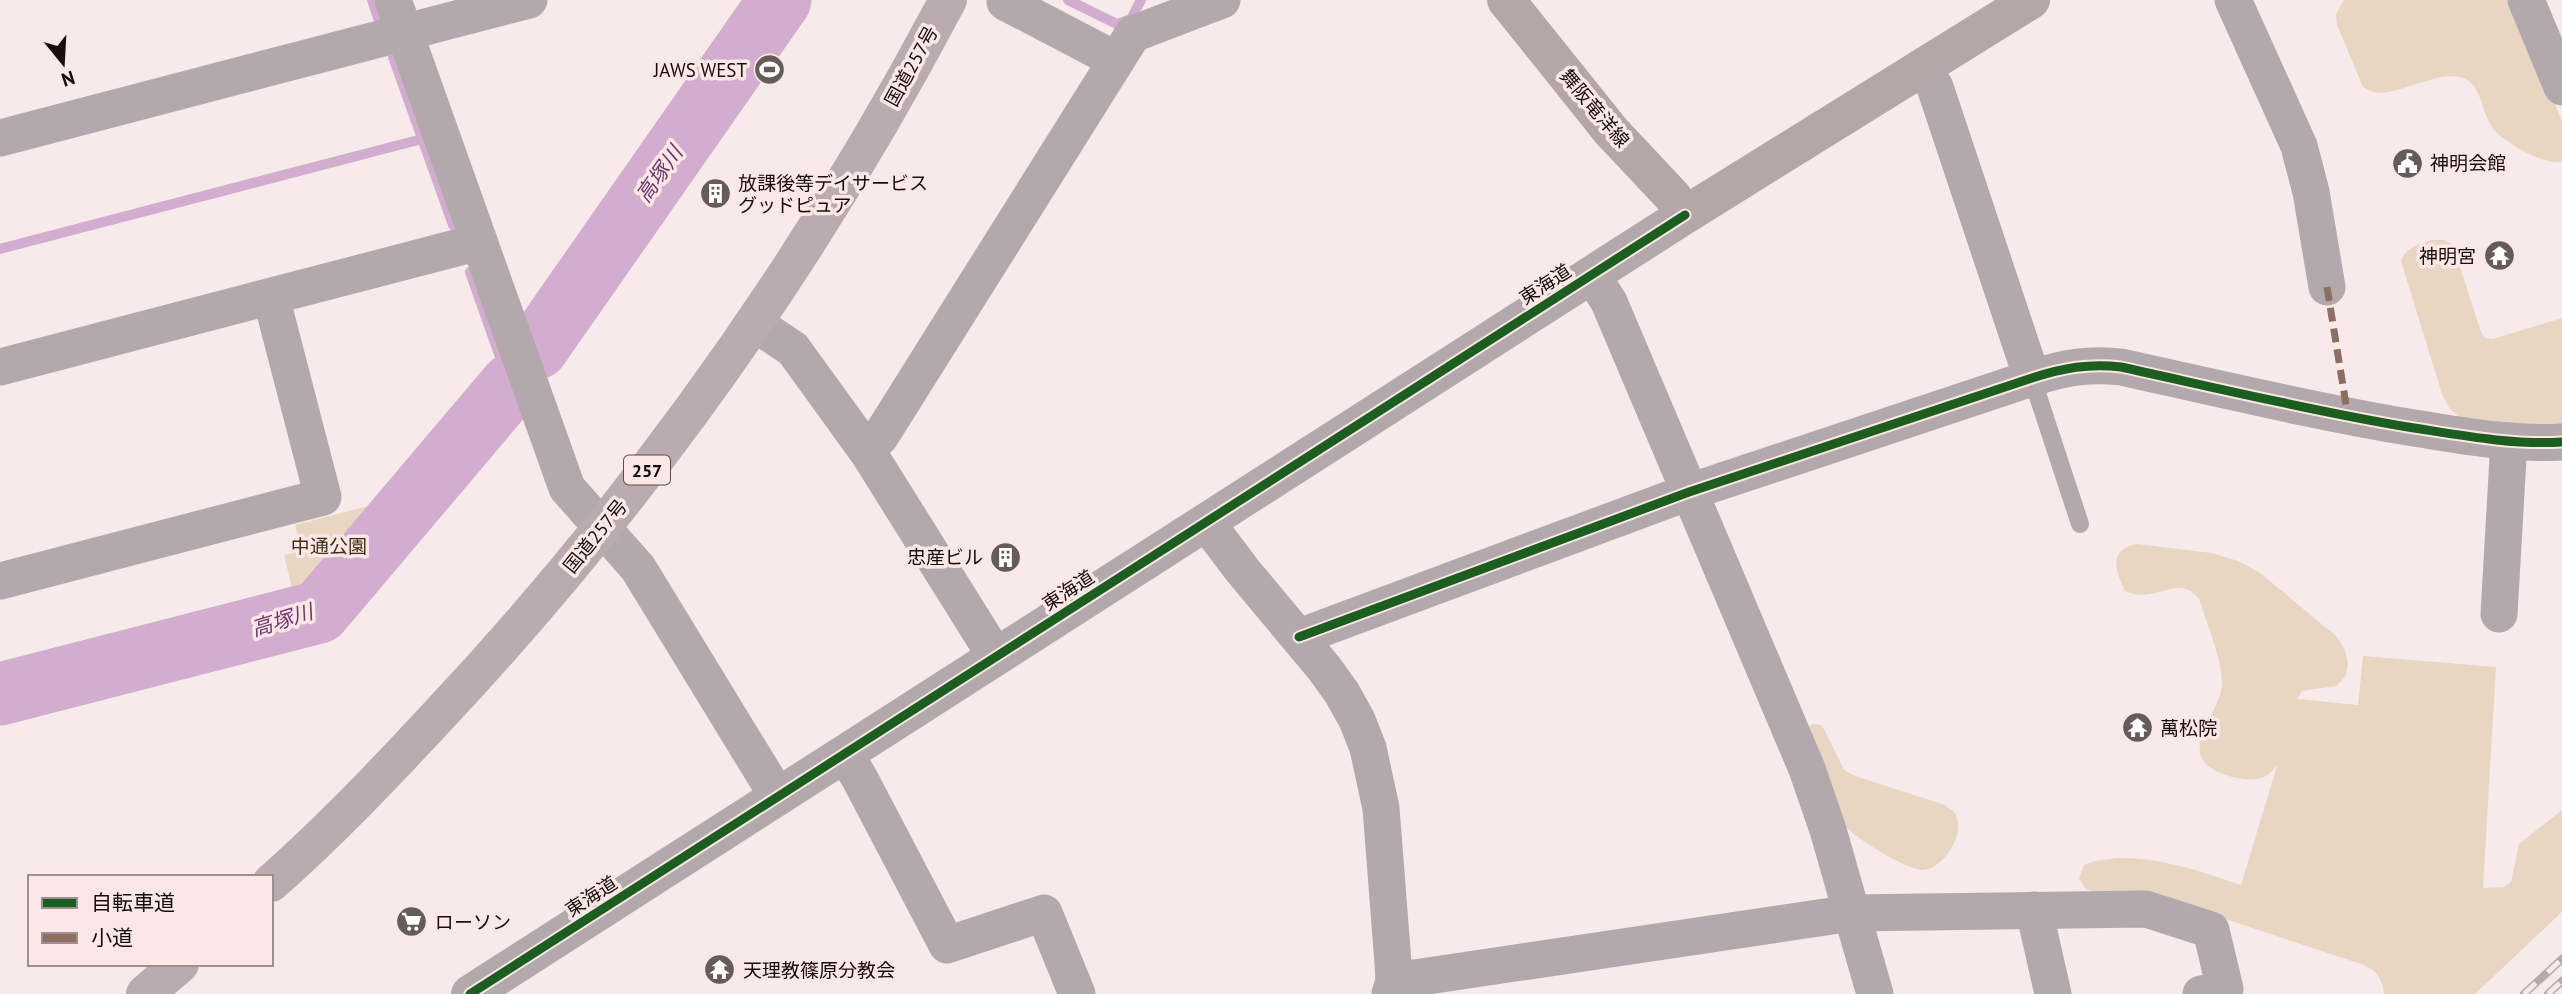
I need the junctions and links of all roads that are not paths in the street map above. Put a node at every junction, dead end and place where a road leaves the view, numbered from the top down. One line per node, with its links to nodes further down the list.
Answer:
1 (529, 0): 9 (street)
2 (947, 0): 19 (highway, 国道257号 / 257)
3 (1222, 0): 10 (street)
4 (1506, 0): 14 (main road, 舞阪竜洋線)
5 (2031, 0): 11 (main road, 東海道)
6 (2233, 0): 17 (street)
7 (2526, 0): 12 (street)
8 (1028, 8): 10 (street)
9 (399, 16): 13 (street); 15 (street)
10 (1116, 60): 24 (street)
11 (1922, 67): 14 (main road, 東海道); 21 (street)
12 (2562, 87)
13 (0, 138)
14 (1685, 215): 16 (street, 東海道)
15 (480, 242): 18 (street); 28 (street)
16 (1592, 275): 25 (street); 26 (street, 東海道)
17 (2327, 287)
18 (271, 296): 20 (street); 29 (street)
19 (754, 323): 24 (street); 28 (highway, 国道257号 / 257)
20 (0, 366)
21 (2032, 378): 22 (street); 25 (street); 27 (lane)
22 (2509, 441): 23 (street); 30 (street)
23 (2562, 442)
24 (865, 448): 32 (street)
25 (1689, 492): 31 (street); 37 (street)
26 (1206, 522): 31 (street); 32 (street, 東海道)
27 (2080, 524)
28 (602, 527): 34 (street); 35 (highway, 国道257号 / 257)
29 (0, 581)
30 (2499, 614)
31 (1299, 638): 39 (street)
32 (996, 657): 33 (street, 東海道)
33 (845, 754): 34 (street, 東海道); 42 (street)
34 (778, 797): 41 (street, 東海道)
35 (273, 881)
36 (2034, 910): 37 (street); 44 (street); 45 (street)
37 (1852, 913): 39 (street); 43 (street)
38 (178, 966): 40 (highway)
39 (1392, 987)
40 (145, 994)
41 (470, 994)
42 (1077, 994)
43 (1875, 994)
44 (2053, 994)
45 (2201, 994)

